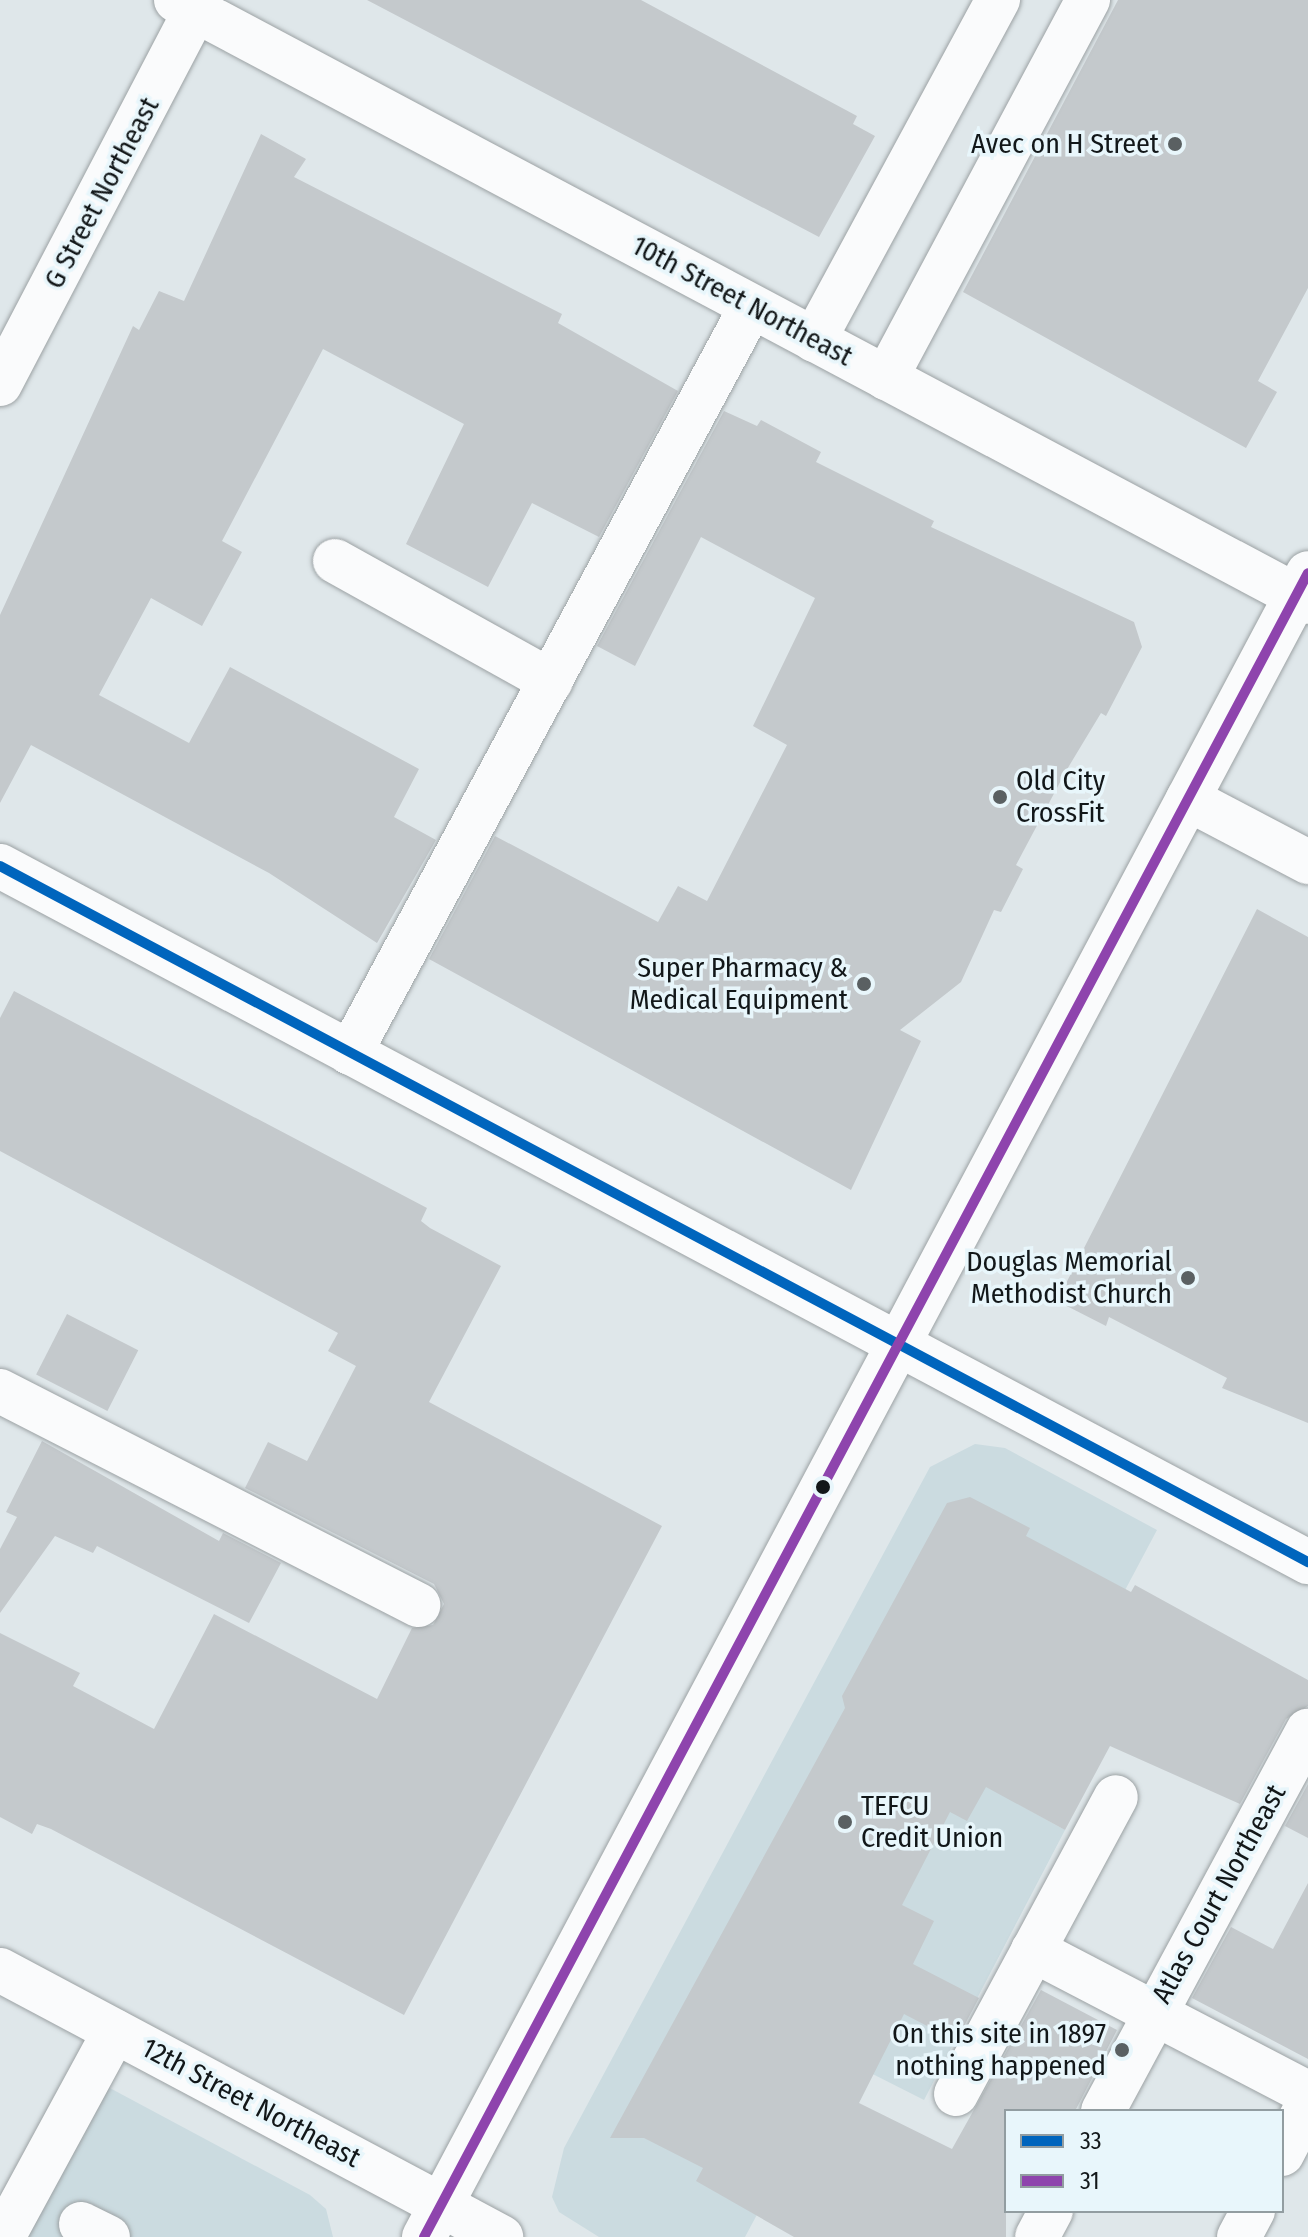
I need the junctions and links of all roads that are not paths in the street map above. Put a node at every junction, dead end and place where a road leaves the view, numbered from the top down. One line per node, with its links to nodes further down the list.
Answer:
1 (998, 0): 5 (street)
2 (1088, 0): 6 (street)
3 (191, 3): 4 (street, 10th Street Northeast); 7 (street, G Street Northeast)
4 (751, 307): 5 (street, 10th Street Northeast); 10 (street)
5 (814, 340): 6 (street, 10th Street Northeast)
6 (886, 378): 9 (street, 10th Street Northeast)
7 (0, 384)
8 (335, 561): 10 (street)
9 (1304, 590): 11 (street)
10 (551, 681): 14 (street)
11 (1188, 799): 12 (street); 15 (street)
12 (1308, 862)
13 (0, 866): 14 (street)
14 (350, 1053): 15 (street)
15 (897, 1344): 17 (street); 32 (street)
16 (0, 1391): 18 (street)
17 (1308, 1562)
18 (419, 1605)
19 (1308, 1731): 23 (street, Atlas Court Northeast)
20 (1116, 1797): 21 (street)
21 (1033, 1950): 23 (street, Atlas Court Northeast); 26 (street)
22 (0, 1970): 24 (street, 12th Street Northeast)
23 (1154, 2015): 25 (street, Atlas Court Northeast); 28 (street, Atlas Court Northeast)
24 (115, 2031): 32 (street, 12th Street Northeast); 33 (street)
25 (1308, 2093)
26 (956, 2094)
27 (1308, 2104): 29 (street)
28 (1104, 2109)
29 (1284, 2150)
30 (1050, 2213): 35 (street)
31 (1252, 2213): 36 (street)
32 (432, 2221): 34 (street, 12th Street Northeast)
33 (3, 2237)
34 (501, 2237)
35 (1037, 2237)
36 (1239, 2237)

